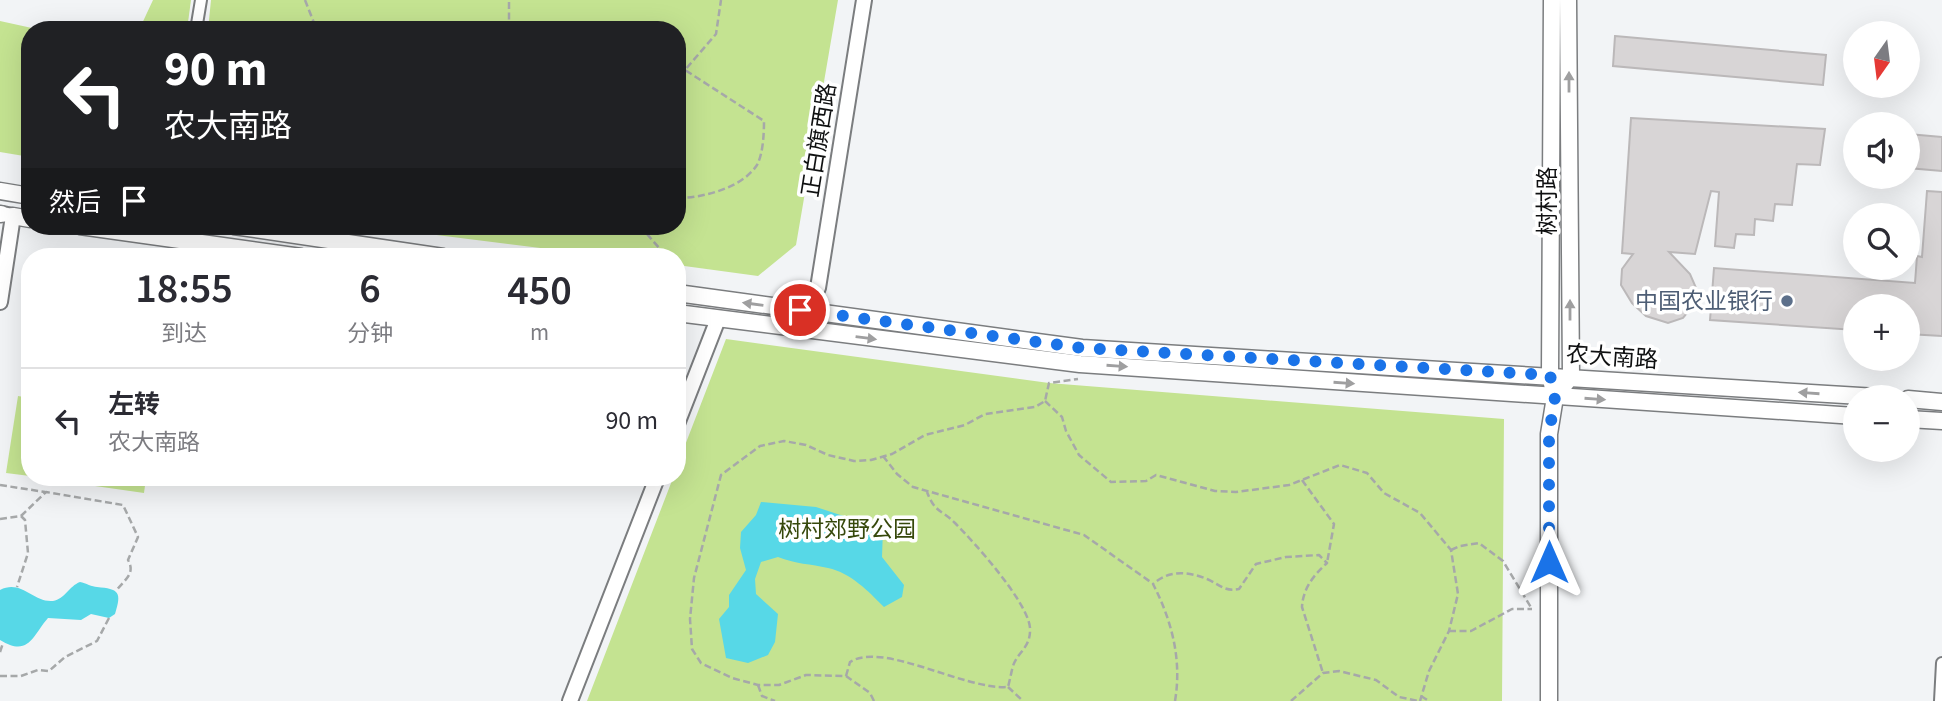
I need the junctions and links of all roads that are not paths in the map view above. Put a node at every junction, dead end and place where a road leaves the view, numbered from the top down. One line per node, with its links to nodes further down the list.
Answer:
1 (201, 0): 5 (street)
2 (863, 0): 14 (street, 正白旗西路)
3 (1552, 0): 19 (main road, 树村路)
4 (1568, 0): 20 (main road, 树村路, one-way to 4)
5 (198, 21)
6 (0, 191): 7 (main road)
7 (21, 194)
8 (3, 216): 9 (main road); 16 (street)
9 (21, 218)
10 (144, 235): 12 (main road)
11 (295, 235): 13 (main road)
12 (237, 248)
13 (382, 248)
14 (818, 288)
15 (686, 293): 19 (main road, 农大南路, one-way to 15)
16 (0, 302)
17 (686, 314): 18 (main road, 农大南路)
18 (718, 319): 22 (main road, 农大南路, one-way to 22); 24 (street)
19 (1550, 375): 20 (main road, 农大南路); 22 (main road, 树村路)
20 (1571, 376): 21 (main road, 农大南路, one-way to 20); 22 (main road, 树村路)
21 (1843, 395)
22 (1555, 397): 26 (main road, 农大南路, one-way to 26); 32 (main road, 树村路)
23 (1920, 400): 25 (main road)
24 (686, 401)
25 (1942, 402)
26 (1843, 415)
27 (1920, 420): 28 (main road)
28 (1942, 421)
29 (654, 486): 31 (street)
30 (1942, 663): 33 (street)
31 (570, 701)
32 (1549, 701)
33 (1940, 701)

